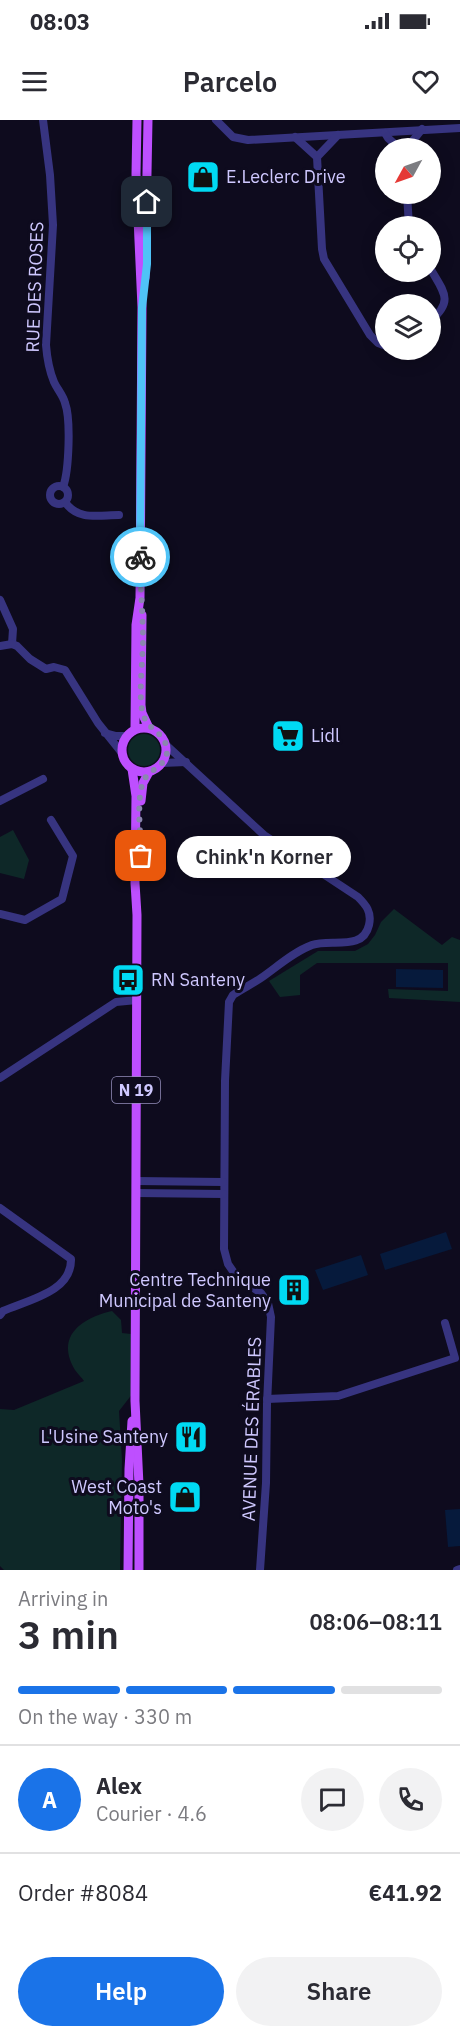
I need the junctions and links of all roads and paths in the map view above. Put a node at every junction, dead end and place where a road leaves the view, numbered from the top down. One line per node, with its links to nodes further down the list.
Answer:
1 (43, 120): 17 (street, RUE DES ROSES)
2 (137, 120): 14 (main road)
3 (148, 120): 14 (main road)
4 (216, 120): 9 (street)
5 (460, 128): 6 (street)
6 (422, 129): 7 (street); 11 (street)
7 (385, 133): 8 (street); 10 (street)
8 (338, 135): 9 (street); 12 (street)
9 (296, 137): 12 (street)
10 (388, 138)
11 (415, 138)
12 (317, 157): 16 (street)
13 (438, 282): 15 (street)
14 (142, 308): 20 (main road)
15 (441, 310)
16 (375, 340)
17 (63, 487): 18 (street); 18 (street)
18 (65, 502): 19 (street)
19 (119, 515)
20 (140, 598): 24 (main road); 26 (main road)
21 (0, 600): 22 (street)
22 (12, 644): 23 (street); 25 (street)
23 (0, 646)
24 (149, 728): 26 (main road); 27 (main road)
25 (105, 733): 26 (street); 28 (street)
26 (131, 733): 28 (main road)
27 (166, 745): 29 (street); 30 (main road)
28 (122, 753): 31 (main road)
29 (186, 762): 30 (street); 41 (street, AVENUE DES ÉRABLES)
30 (162, 763): 32 (main road)
31 (132, 769): 32 (main road); 37 (main road, N 19)
32 (149, 772): 37 (main road, N 19)
33 (43, 779): 34 (street)
34 (0, 801)
35 (51, 820): 36 (street)
36 (0, 914)
37 (137, 915): 38 (main road, N 19)
38 (137, 1000): 39 (street); 40 (main road, N 19)
39 (0, 1078)
40 (136, 1181): 41 (street); 42 (main road, N 19)
41 (223, 1182): 43 (street, AVENUE DES ÉRABLES)
42 (136, 1193): 43 (street); 48 (main road, N 19)
43 (223, 1194): 47 (street, AVENUE DES ÉRABLES)
44 (0, 1208): 45 (street)
45 (0, 1315)
46 (445, 1323): 47 (street)
47 (267, 1399): 51 (street, AVENUE DES ÉRABLES)
48 (135, 1401): 49 (main road, N 19); 50 (main road, N 19)
49 (128, 1570)
50 (139, 1570)
51 (260, 1570)

